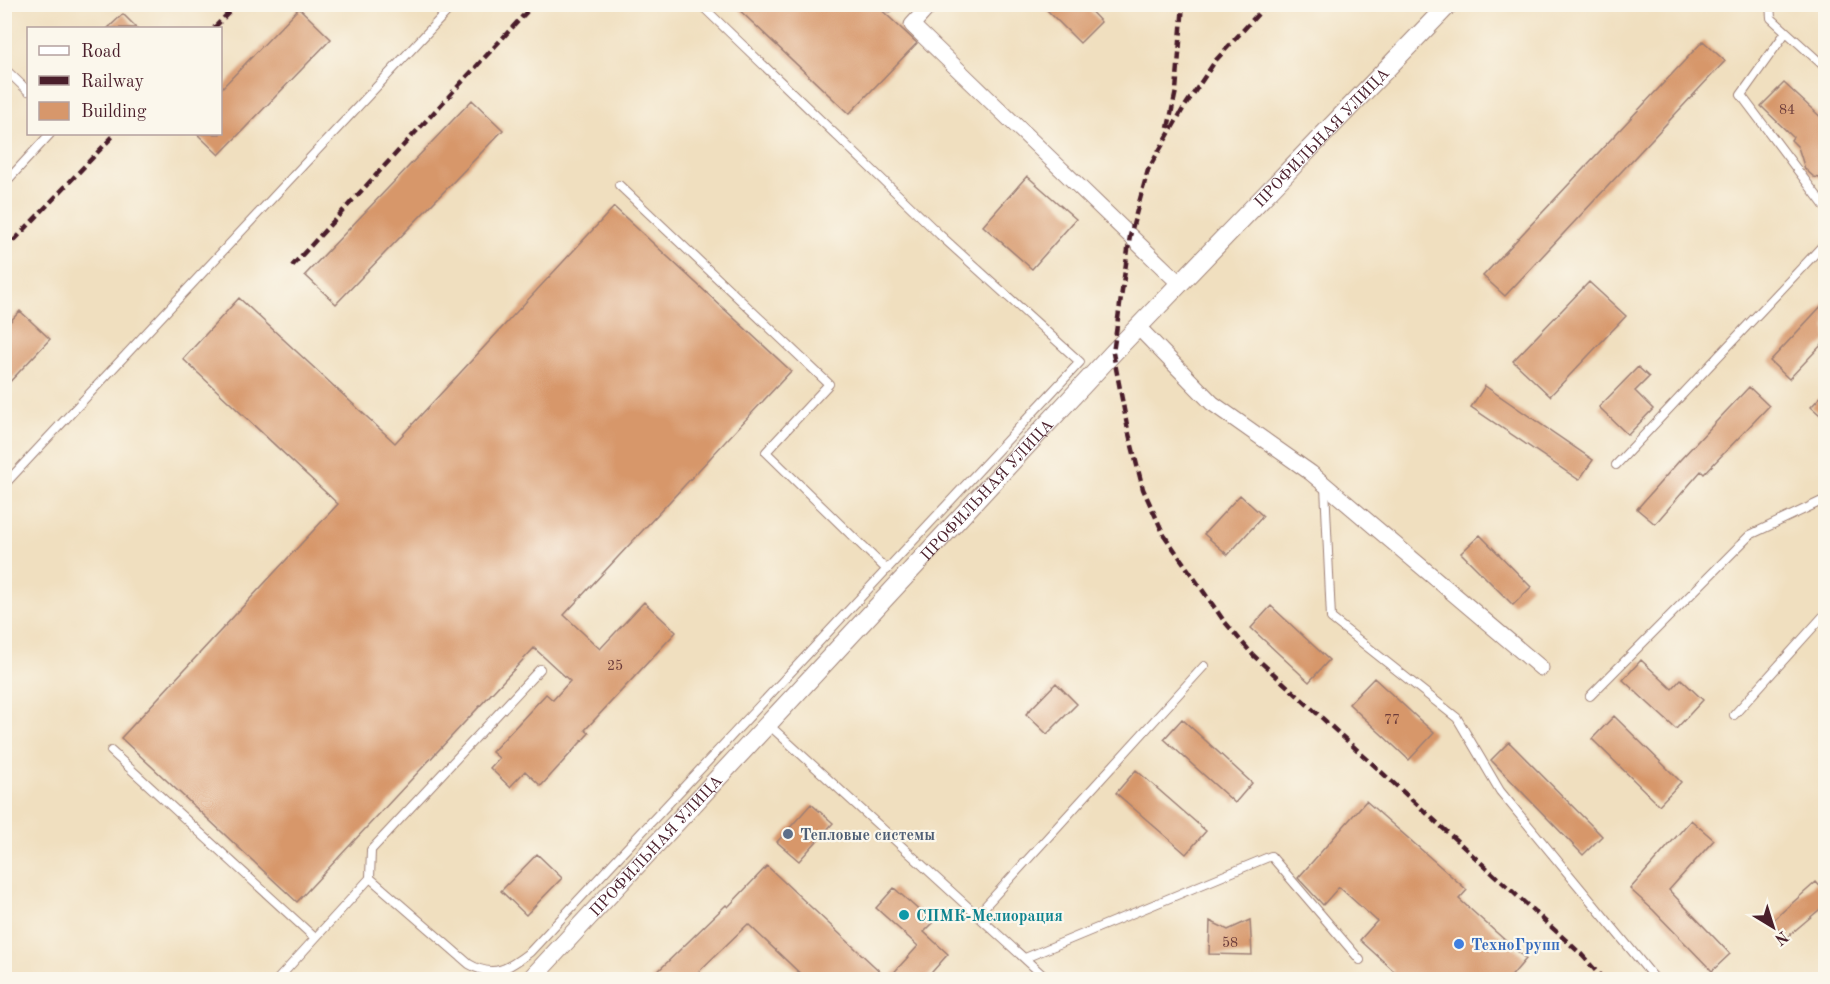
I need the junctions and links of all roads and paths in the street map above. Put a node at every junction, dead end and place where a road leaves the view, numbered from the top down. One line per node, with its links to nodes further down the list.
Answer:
1 (454, 4): 18 (lane)
2 (700, 4): 21 (lane)
3 (932, 4): 15 (street)
4 (1449, 4): 15 (street, ПРОФИЛЬНАЯ УЛИЦА)
5 (1770, 4): 6 (lane)
6 (1786, 32): 8 (lane); 13 (lane)
7 (4, 68): 9 (lane)
8 (1826, 68)
9 (27, 90)
10 (49, 135): 11 (lane)
11 (4, 184)
12 (619, 185): 21 (lane)
13 (1826, 208)
14 (1826, 242): 17 (lane)
15 (1180, 284): 16 (street, ПРОФИЛЬНАЯ УЛИЦА)
16 (1138, 327): 19 (street); 28 (street, ПРОФИЛЬНАЯ УЛИЦА)
17 (1616, 465)
18 (4, 485)
19 (1325, 485): 24 (street); 40 (lane)
20 (1826, 499): 26 (lane)
21 (887, 570): 30 (lane)
22 (1826, 613): 27 (lane)
23 (1204, 666): 31 (lane)
24 (1541, 668)
25 (540, 669): 30 (lane)
26 (1590, 696)
27 (1734, 715)
28 (768, 724): 31 (lane); 38 (street, ПРОФИЛЬНАЯ УЛИЦА)
29 (111, 751): 32 (lane)
30 (370, 878): 32 (lane)
31 (977, 915): 33 (lane)
32 (315, 939): 37 (lane)
33 (1025, 958): 34 (lane); 39 (lane)
34 (1360, 960)
35 (4, 976): 36 (lane)
36 (8, 980)
37 (277, 980)
38 (530, 980)
39 (1048, 980)
40 (1656, 980)

